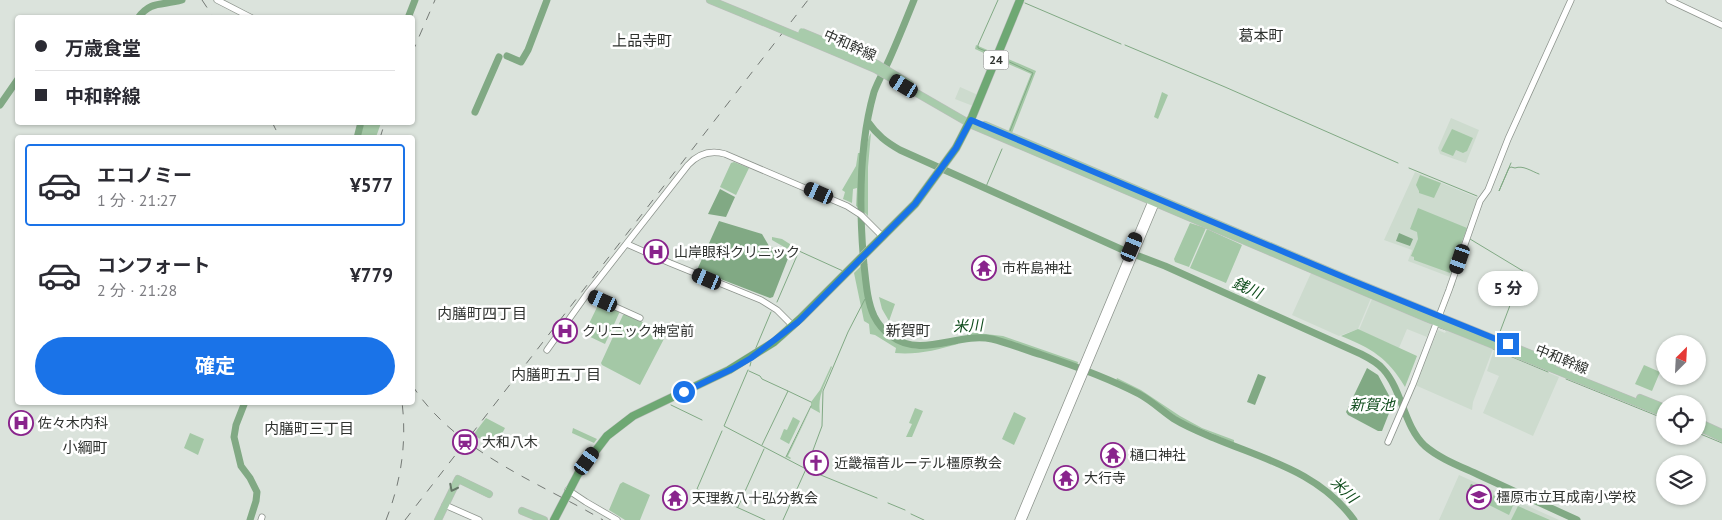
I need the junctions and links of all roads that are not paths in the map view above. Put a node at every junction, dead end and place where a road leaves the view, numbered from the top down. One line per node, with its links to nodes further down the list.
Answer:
1 (217, 0): 8 (street)
2 (710, 0): 7 (main road, 中和幹線)
3 (722, 0): 7 (main road, 中和幹線)
4 (1020, 0): 10 (highway, 24)
5 (1571, 0): 16 (street)
6 (1669, 0): 9 (street)
7 (745, 11): 10 (main road, 中和幹線, bridge)
8 (246, 15)
9 (1722, 25)
10 (970, 122): 11 (main road, 中和幹線); 12 (highway, 24)
11 (1154, 200): 16 (main road, 中和幹線); 19 (street)
12 (883, 237): 13 (street); 17 (highway, 24)
13 (627, 244): 14 (street); 17 (street)
14 (587, 294): 15 (street); 18 (street)
15 (640, 318)
16 (1438, 319): 20 (main road, 中和幹線); 21 (main road, 中和幹線); 26 (street)
17 (793, 326): 27 (highway, 24)
18 (547, 350)
19 (1080, 376): 36 (street); 37 (street)
20 (1656, 404)
21 (1656, 410)
22 (1706, 426): 24 (main road)
23 (1706, 431): 25 (main road)
24 (1722, 433)
25 (1722, 438)
26 (1388, 442)
27 (568, 490): 34 (highway, 24); 35 (street)
28 (489, 494): 29 (main road, one-way to 29)
29 (445, 505): 31 (main road); 32 (street)
30 (522, 511): 33 (main road)
31 (438, 520)
32 (479, 520)
33 (544, 520)
34 (554, 520)
35 (617, 520)
36 (1018, 520)
37 (1023, 520)

